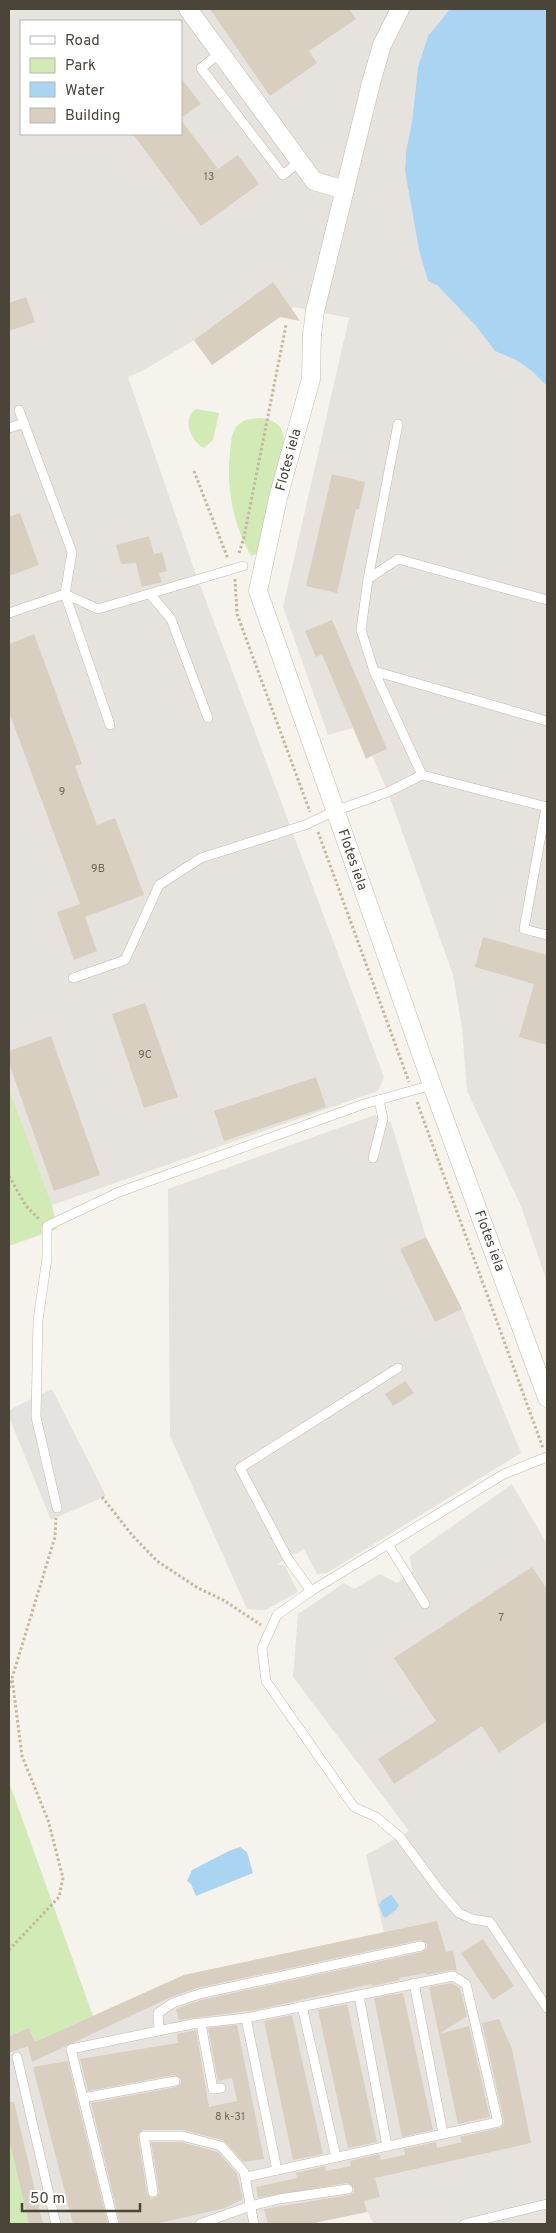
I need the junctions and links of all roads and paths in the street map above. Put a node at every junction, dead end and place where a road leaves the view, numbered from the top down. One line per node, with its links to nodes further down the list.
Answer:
1 (188, 9): 3 (street)
2 (400, 9): 5 (street, Flotes iela)
3 (220, 53): 4 (street); 4 (lane)
4 (299, 162): 5 (street)
5 (345, 190): 26 (street, Flotes iela)
6 (286, 325): 12 (path)
7 (19, 410): 8 (lane)
8 (24, 423): 10 (lane); 16 (lane)
9 (398, 424): 15 (lane)
10 (9, 428)
11 (194, 470): 14 (path)
12 (239, 553)
13 (243, 566): 14 (lane)
14 (232, 569): 17 (lane); 27 (path)
15 (368, 579): 18 (lane); 20 (lane)
16 (65, 594): 17 (lane); 19 (lane); 23 (lane)
17 (150, 594): 21 (lane)
18 (547, 600)
19 (9, 613)
20 (374, 671): 22 (lane); 24 (lane)
21 (208, 718)
22 (547, 721)
23 (110, 725)
24 (422, 775): 25 (lane); 26 (lane)
25 (547, 807): 28 (lane)
26 (335, 811): 27 (lane); 30 (street, Flotes iela)
27 (314, 821): 29 (lane); 31 (path)
28 (547, 935)
29 (74, 978)
30 (432, 1085): 31 (lane); 37 (street, Flotes iela)
31 (413, 1091): 32 (lane); 38 (path)
32 (379, 1100): 33 (lane); 35 (lane)
33 (373, 1158)
34 (9, 1176): 35 (path)
35 (47, 1226): 40 (lane)
36 (398, 1368): 42 (lane)
37 (547, 1398)
38 (547, 1457): 41 (lane)
39 (102, 1497): 44 (path)
40 (57, 1508): 45 (path)
41 (388, 1544): 42 (lane); 43 (lane)
42 (311, 1591): 44 (lane)
43 (425, 1604)
44 (269, 1632): 52 (lane)
45 (12, 1678): 46 (path); 48 (path)
46 (9, 1688)
47 (421, 1946): 55 (lane)
48 (9, 1950)
49 (414, 1983): 50 (lane); 60 (lane); 60 (lane)
50 (359, 1996): 51 (lane); 61 (lane)
51 (302, 2006): 53 (lane); 62 (lane)
52 (547, 2008)
53 (246, 2018): 54 (lane); 63 (lane)
54 (201, 2024): 55 (lane); 58 (lane)
55 (159, 2031): 59 (lane)
56 (17, 2057): 69 (lane)
57 (175, 2081): 59 (lane)
58 (221, 2088)
59 (83, 2098): 70 (lane)
60 (443, 2133): 61 (lane)
61 (387, 2146): 62 (lane)
62 (336, 2157): 63 (lane)
63 (277, 2170): 64 (lane)
64 (246, 2177): 66 (lane); 68 (lane)
65 (348, 2189): 68 (lane)
66 (153, 2192)
67 (547, 2204): 73 (lane)
68 (250, 2206): 71 (lane); 72 (lane)
69 (56, 2224)
70 (114, 2224)
71 (205, 2224)
72 (254, 2224)
73 (464, 2224)

